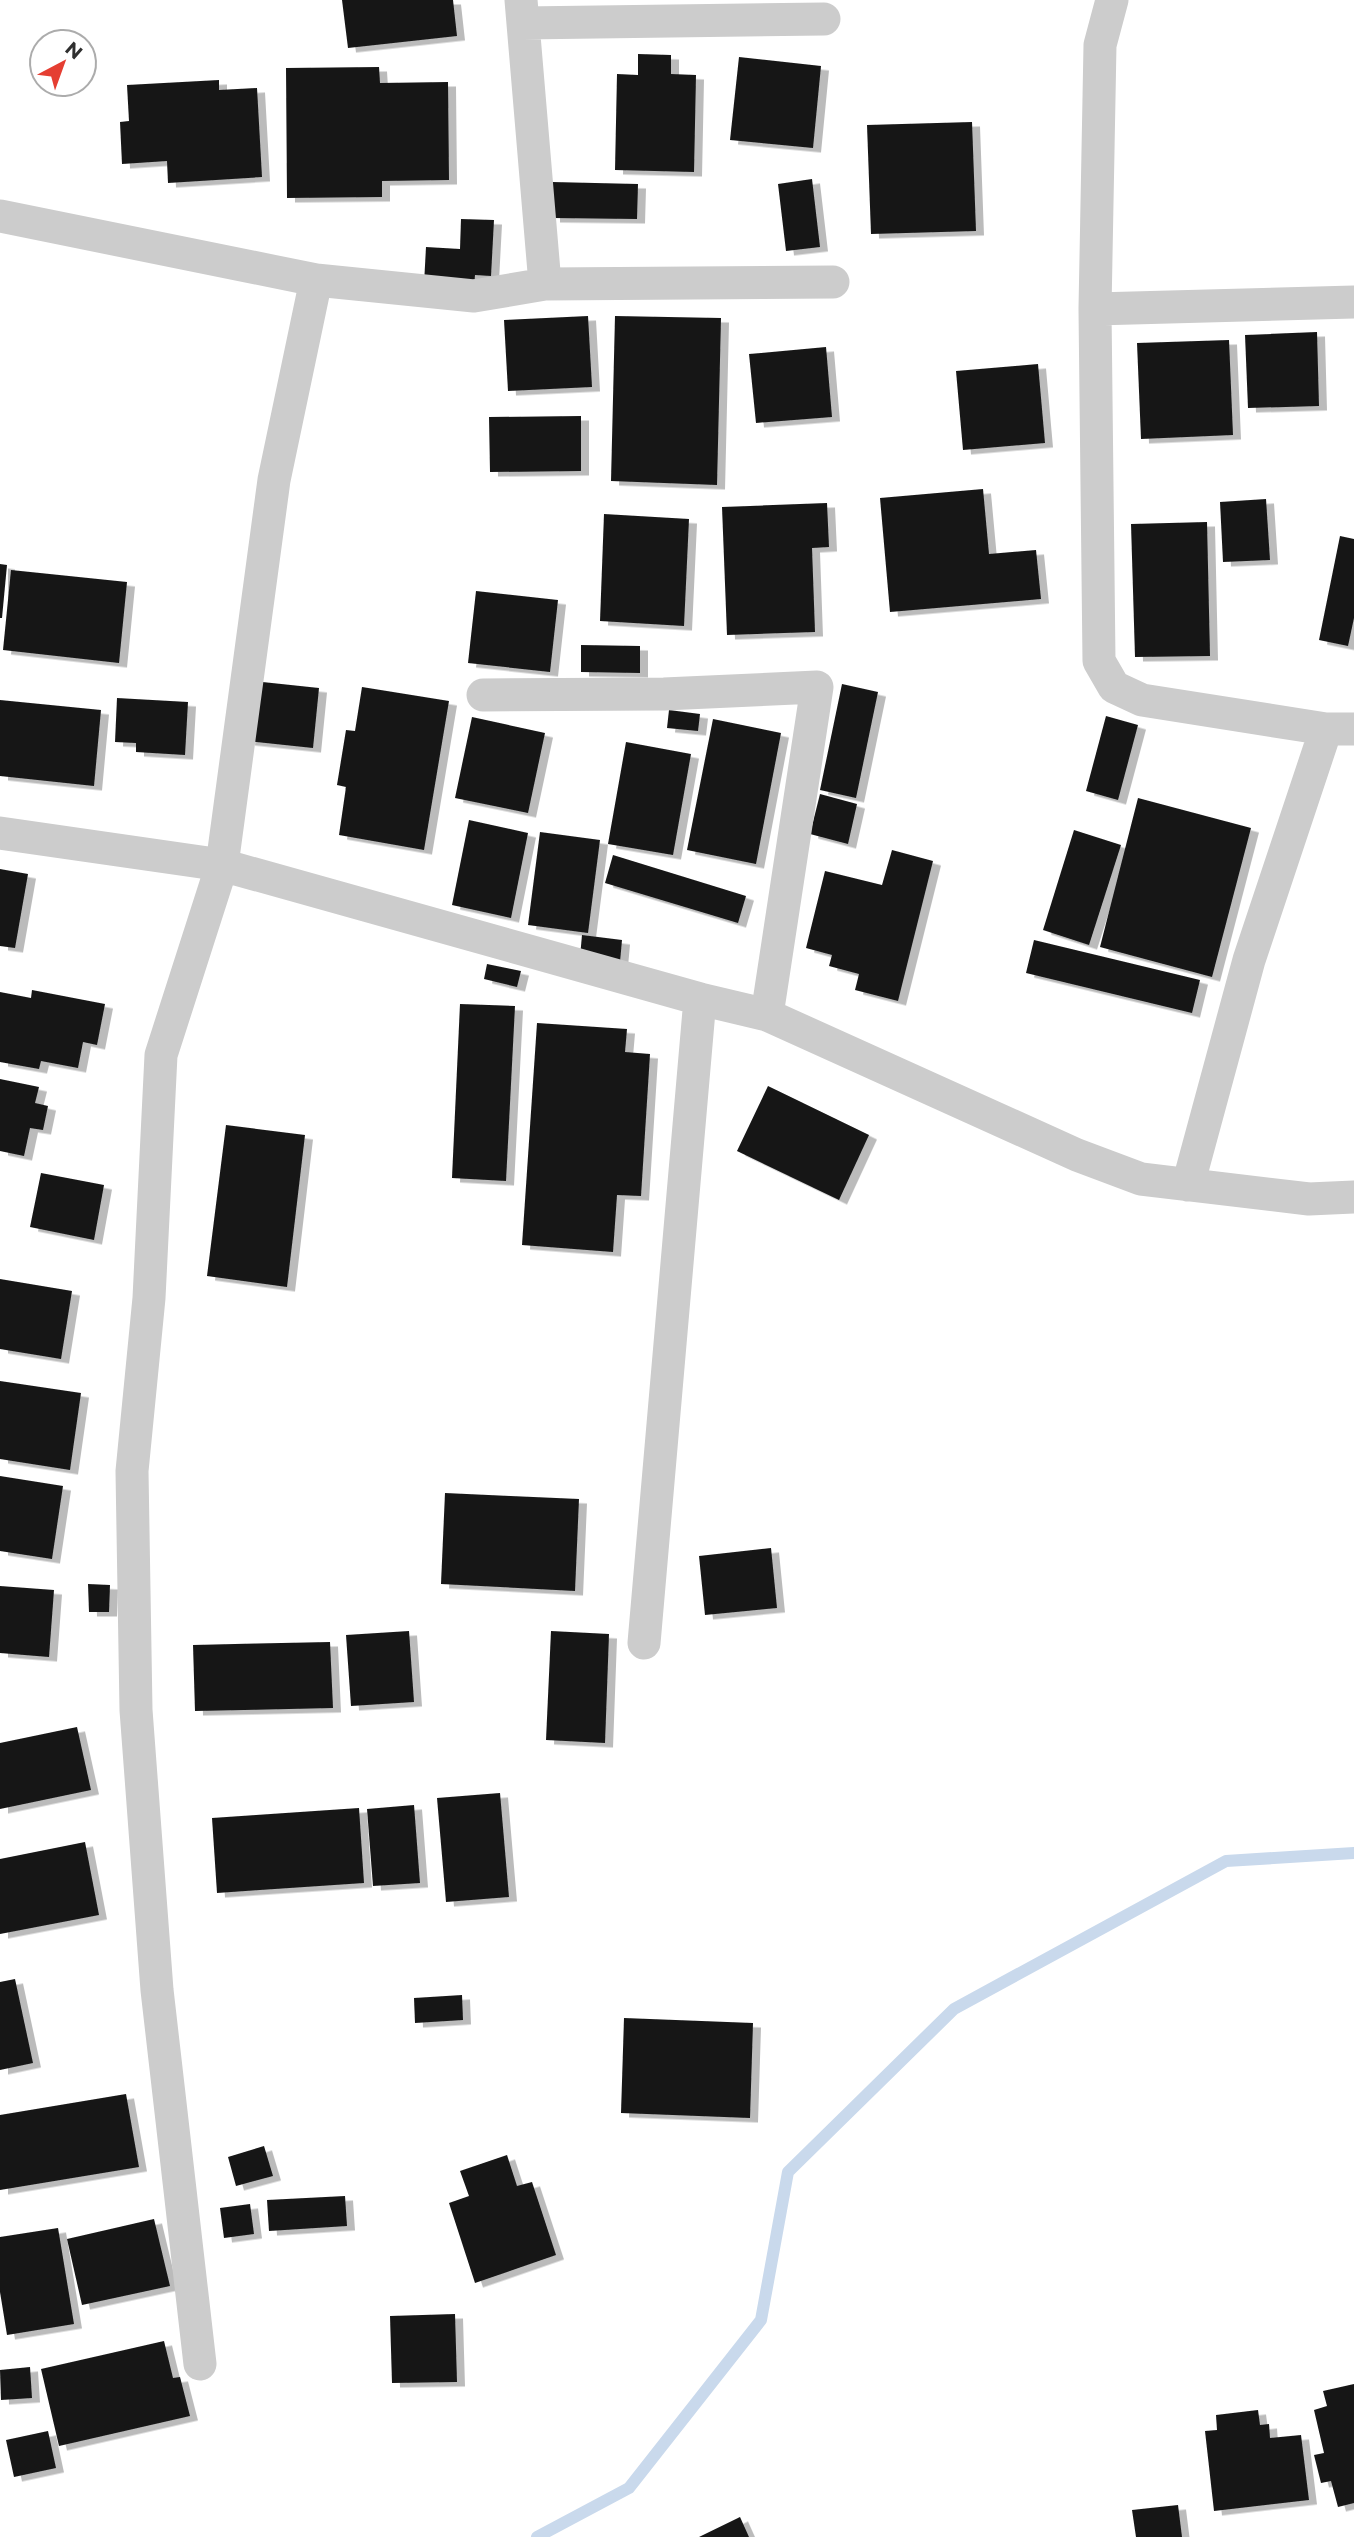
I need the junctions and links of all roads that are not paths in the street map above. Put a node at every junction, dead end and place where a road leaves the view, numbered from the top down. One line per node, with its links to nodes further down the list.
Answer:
1 (1112, 0): 9 (street)
2 (522, 12): 3 (street); 7 (street)
3 (824, 19)
4 (0, 216): 5 (street)
5 (316, 279): 7 (street); 13 (street)
6 (833, 282): 7 (street)
7 (545, 284)
8 (1354, 302): 9 (street)
9 (1095, 309): 11 (street)
10 (483, 695): 15 (street)
11 (1340, 729): 16 (street)
12 (0, 833): 13 (street)
13 (222, 865): 14 (street); 19 (street)
14 (700, 999): 15 (street); 18 (street)
15 (767, 1015): 16 (street)
16 (1188, 1185): 17 (street)
17 (1354, 1197)
18 (644, 1643)
19 (200, 2364)

